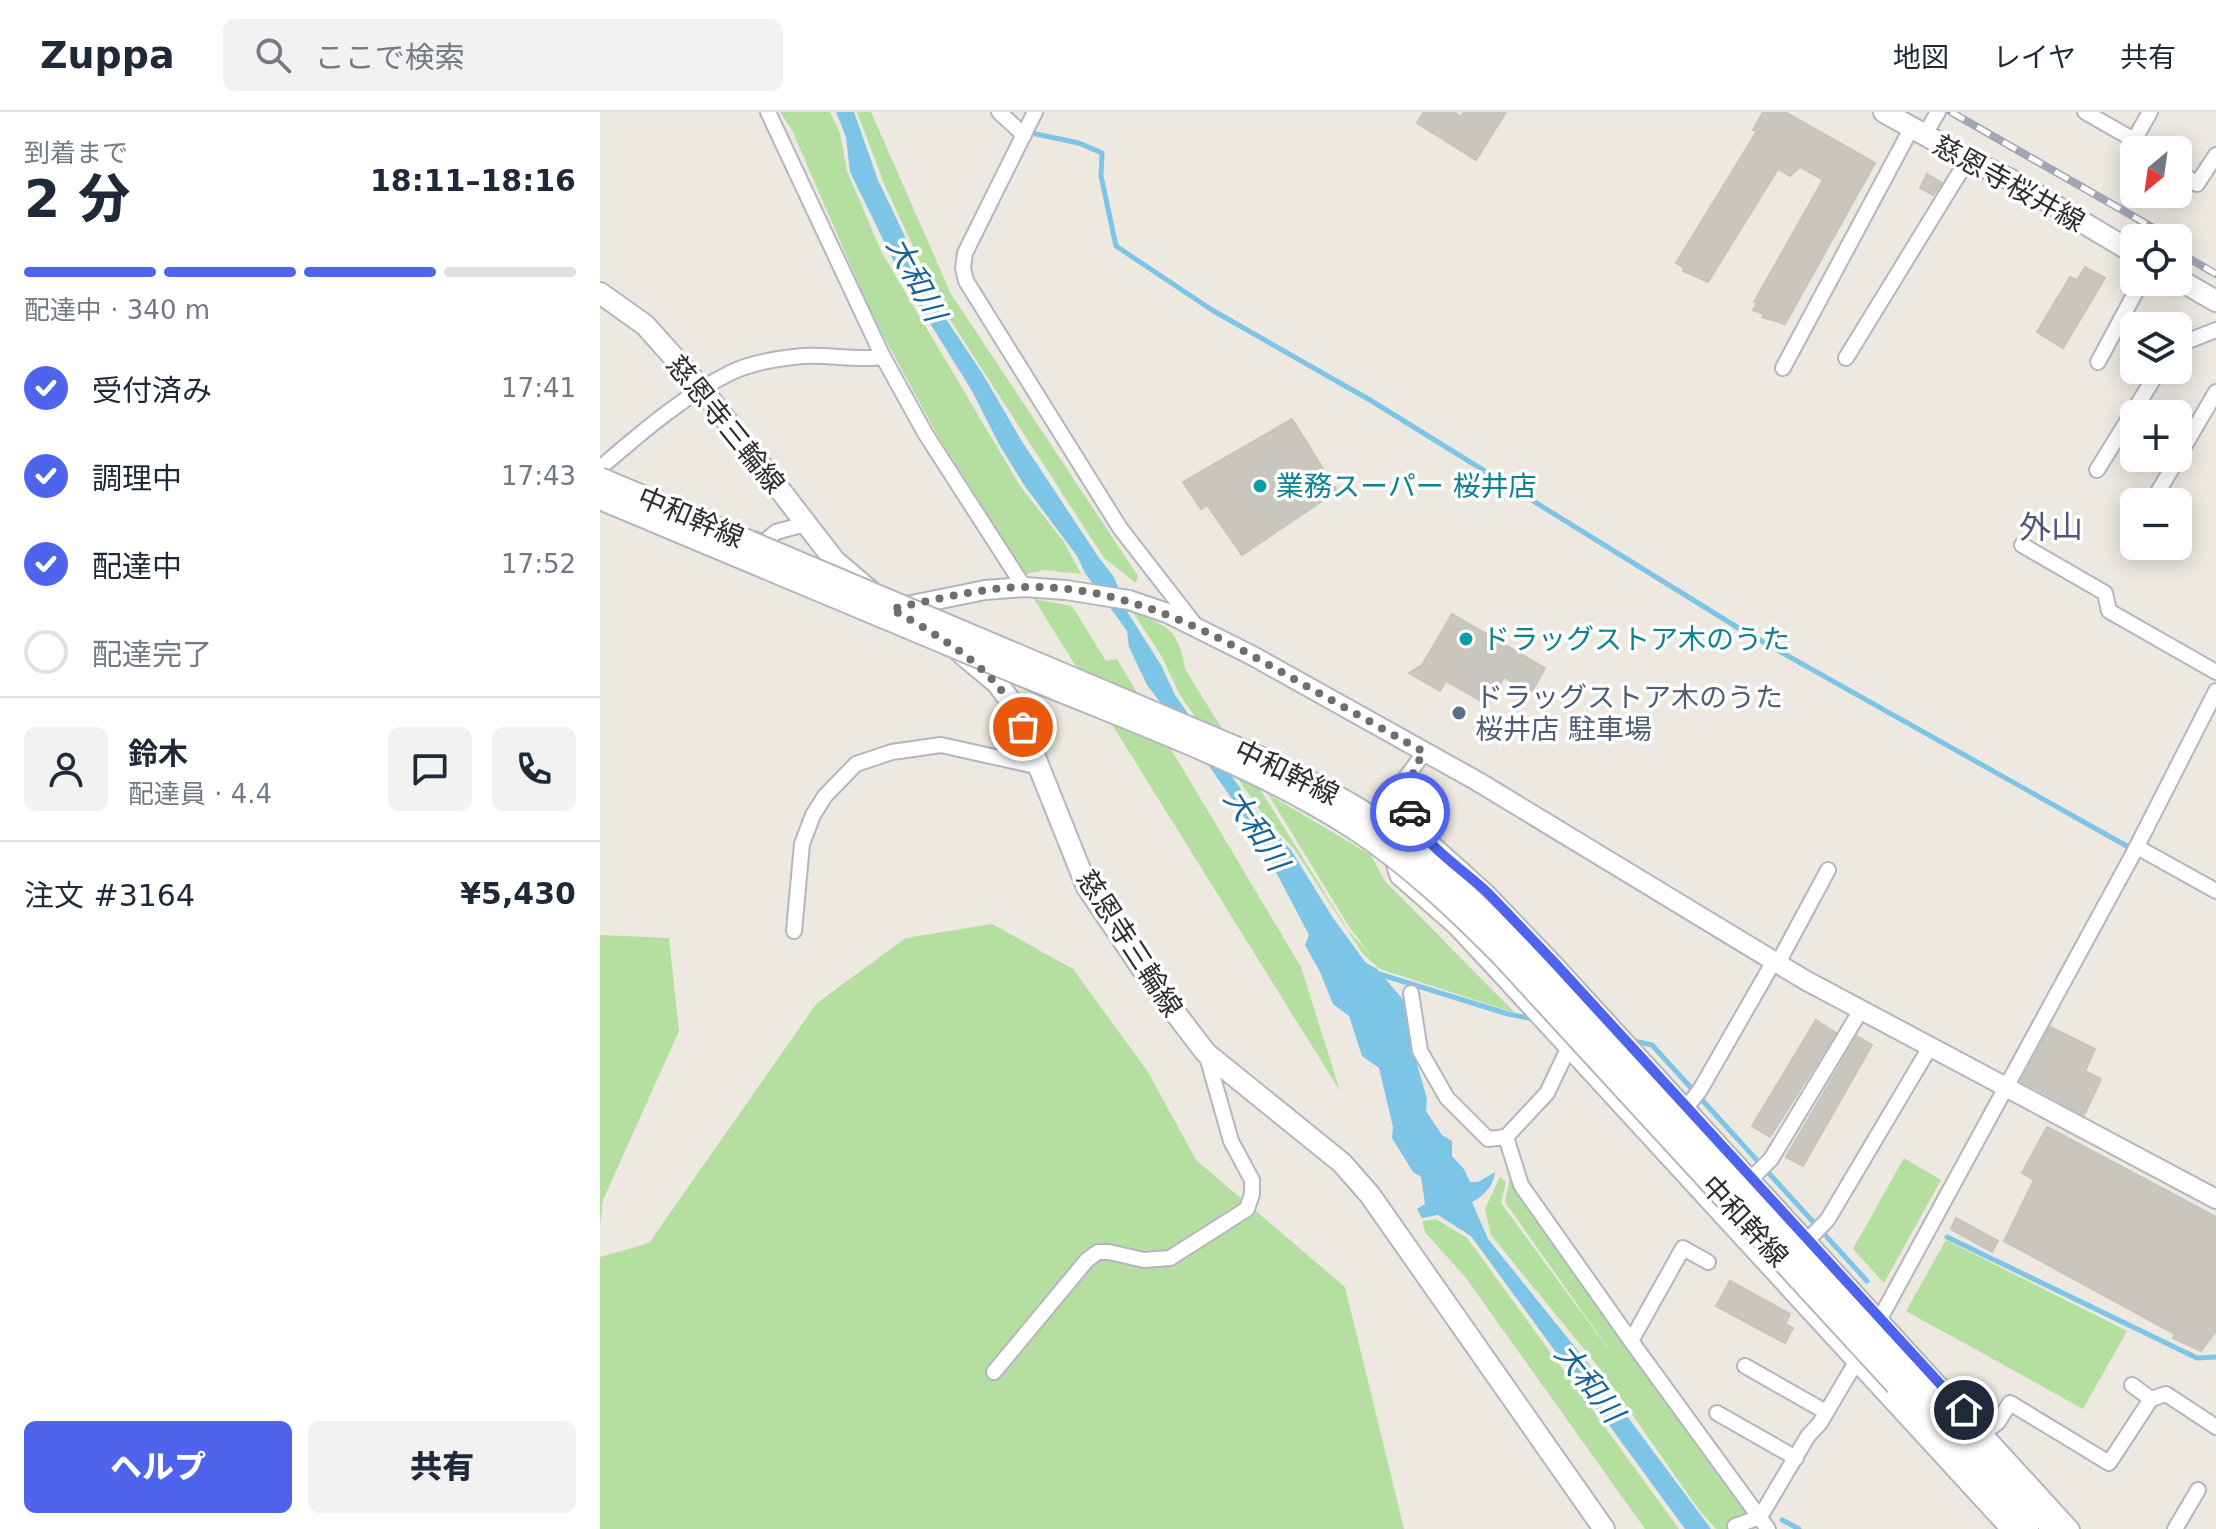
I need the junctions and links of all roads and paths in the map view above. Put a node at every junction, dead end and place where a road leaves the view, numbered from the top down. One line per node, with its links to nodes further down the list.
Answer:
1 (768, 112): 21 (street)
2 (999, 112): 7 (street)
3 (1884, 112): 8 (main road, 慈恩寺桜井線)
4 (1938, 112): 8 (street)
5 (2085, 112): 9 (street)
6 (2150, 112): 10 (street)
7 (1029, 123): 36 (street)
8 (1918, 132): 12 (main road, 慈恩寺桜井線); 24 (street)
9 (2127, 136)
10 (2136, 136)
11 (2216, 155): 13 (street)
12 (1968, 159): 14 (main road, 慈恩寺桜井線); 22 (street)
13 (2192, 181)
14 (2120, 245)
15 (2192, 287): 18 (main road)
16 (600, 293): 26 (main road, 慈恩寺三輪線)
17 (2133, 296): 23 (street)
18 (2216, 301)
19 (2216, 330): 20 (street)
20 (2192, 339)
21 (883, 357): 26 (street); 34 (street)
22 (1846, 358)
23 (2098, 362)
24 (1783, 368)
25 (2150, 384): 29 (street)
26 (702, 389): 30 (street); 32 (main road, 慈恩寺三輪線)
27 (2216, 392): 28 (street)
28 (2192, 434)
29 (2097, 470)
30 (600, 473): 32 (street); 64 (main road, 中和幹線, bridge)
31 (600, 501): 35 (street); 64 (main road, 中和幹線, bridge)
32 (805, 524): 35 (main road, 慈恩寺三輪線)
33 (2022, 545): 37 (street)
34 (1024, 587): 35 (street); 36 (street)
35 (891, 609): 40 (main road, 慈恩寺三輪線)
36 (1196, 627): 39 (street)
37 (2216, 672)
38 (2216, 691): 42 (street)
39 (1424, 752): 41 (street); 46 (street)
40 (1040, 767): 45 (street); 51 (main road, 慈恩寺三輪線)
41 (1411, 774): 50 (street); 53 (street)
42 (2136, 849): 44 (street); 52 (street)
43 (1828, 870): 46 (street)
44 (2216, 891)
45 (794, 931)
46 (1776, 962): 48 (street); 53 (street)
47 (1411, 993): 54 (street)
48 (1861, 1010): 49 (street); 55 (street)
49 (1930, 1047): 52 (street); 57 (street)
50 (1568, 1049): 54 (street); 61 (street)
51 (1206, 1053): 63 (street); 75 (main road, 慈恩寺三輪線)
52 (2006, 1088): 56 (street); 59 (street)
53 (1686, 1108): 55 (street)
54 (1506, 1137): 60 (street)
55 (1751, 1179): 57 (street)
56 (2216, 1199)
57 (1808, 1240): 59 (street)
58 (1708, 1262): 60 (street)
59 (1880, 1320): 61 (street); 70 (street)
60 (1631, 1341): 73 (street)
61 (1856, 1363): 67 (street); 76 (street)
62 (1745, 1366): 67 (street)
63 (994, 1372)
64 (1903, 1379): 77 (main road, 中和幹線); 78 (main road, 中和幹線)
65 (2132, 1385): 66 (street)
66 (2151, 1399): 69 (street); 70 (street)
67 (1826, 1412): 71 (street)
68 (1717, 1413): 71 (street)
69 (2216, 1427)
70 (1985, 1432): 79 (street)
71 (1796, 1458): 73 (street)
72 (2198, 1490): 80 (street)
73 (1764, 1523): 74 (street)
74 (1735, 1526)
75 (1604, 1529)
76 (2008, 1529)
77 (2028, 1529)
78 (2053, 1529)
79 (2072, 1529)
80 (2175, 1529)

